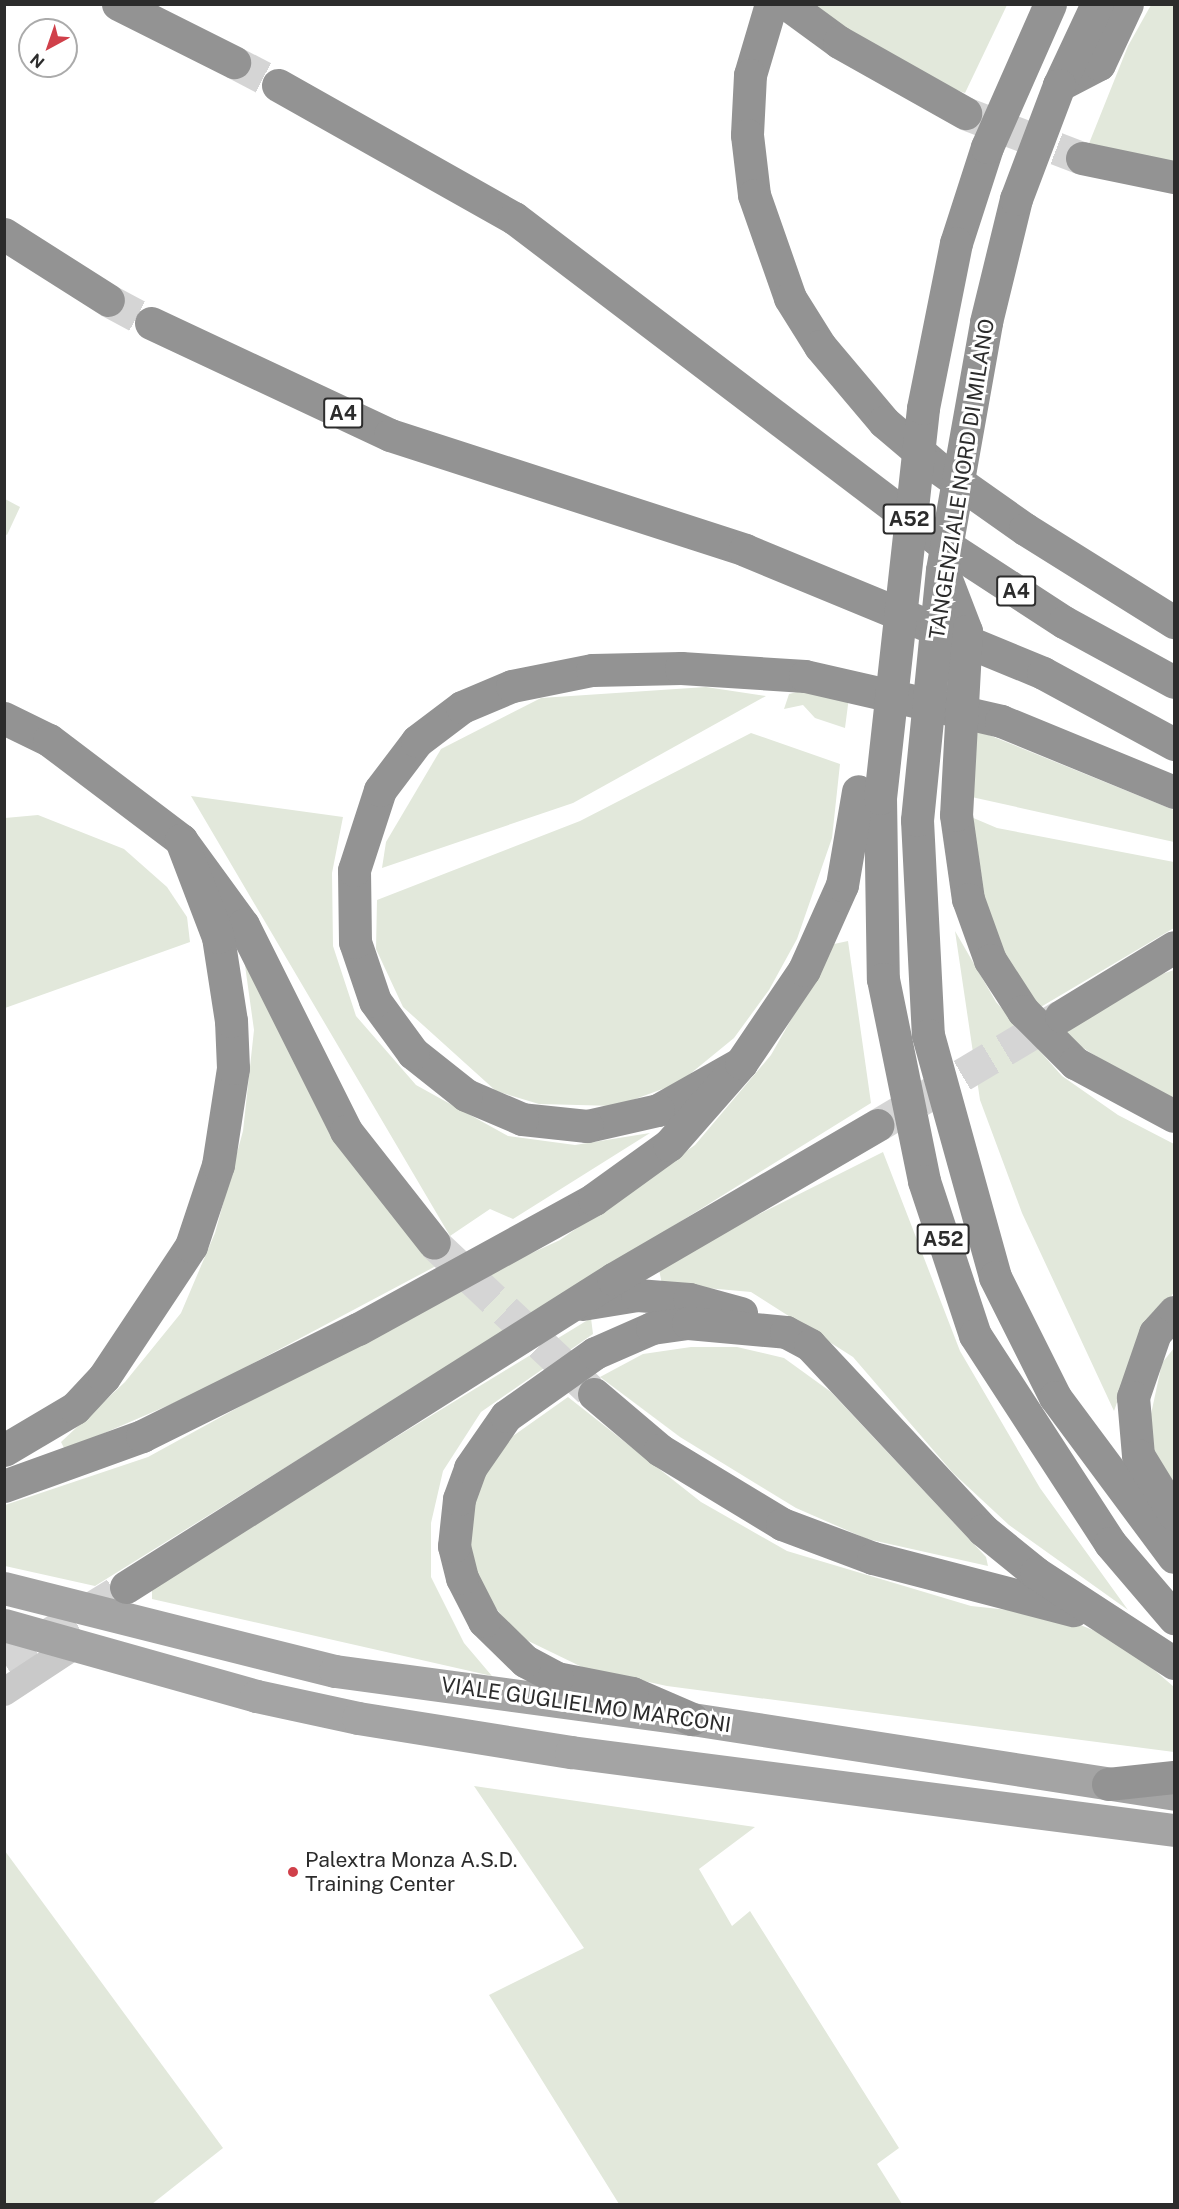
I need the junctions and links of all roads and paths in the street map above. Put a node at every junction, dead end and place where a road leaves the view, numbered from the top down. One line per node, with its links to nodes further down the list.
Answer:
1 (118, 4): 7 (highway)
2 (771, 4): 17 (highway)
3 (788, 4): 10 (highway)
4 (1050, 4): 22 (highway, TANGENZIALE NORD DI MILANO / A52, bridge)
5 (1096, 4): 9 (highway, TANGENZIALE NORD DI MILANO / A52)
6 (1127, 4): 9 (highway)
7 (234, 62)
8 (278, 85): 18 (highway, A4)
9 (1059, 85): 16 (highway, TANGENZIALE NORD DI MILANO / A52, bridge)
10 (965, 113)
11 (1082, 158): 12 (highway)
12 (1174, 177)
13 (4, 234): 14 (highway)
14 (108, 300)
15 (151, 323): 20 (highway, A4)
16 (942, 570): 27 (highway, bridge); 37 (highway, TANGENZIALE NORD DI MILANO / A52, bridge)
17 (1174, 622)
18 (1174, 682)
19 (4, 718): 23 (highway)
20 (1174, 744)
21 (1174, 792): 26 (highway)
22 (869, 794): 26 (highway); 40 (highway, TANGENZIALE NORD DI MILANO / A52)
23 (181, 840): 29 (highway); 34 (highway)
24 (1173, 949): 25 (highway)
25 (1061, 1016)
26 (741, 1063): 35 (highway)
27 (1174, 1116)
28 (878, 1125): 30 (highway)
29 (434, 1243)
30 (571, 1306): 32 (highway); 38 (highway)
31 (1174, 1312): 36 (highway)
32 (786, 1332): 42 (highway); 46 (highway)
33 (594, 1394): 42 (highway)
34 (4, 1450)
35 (4, 1486)
36 (1174, 1514)
37 (1174, 1557)
38 (126, 1587)
39 (4, 1588): 46 (main road, VIALE GUGLIELMO MARCONI)
40 (1174, 1618)
41 (4, 1625): 43 (main road)
42 (1126, 1627): 44 (highway)
43 (74, 1647): 45 (street); 50 (main road)
44 (1174, 1663)
45 (4, 1692)
46 (692, 1719): 48 (main road, VIALE GUGLIELMO MARCONI)
47 (1174, 1778): 48 (highway)
48 (1108, 1784): 49 (main road, VIALE GUGLIELMO MARCONI)
49 (1174, 1794)
50 (1174, 1830)

